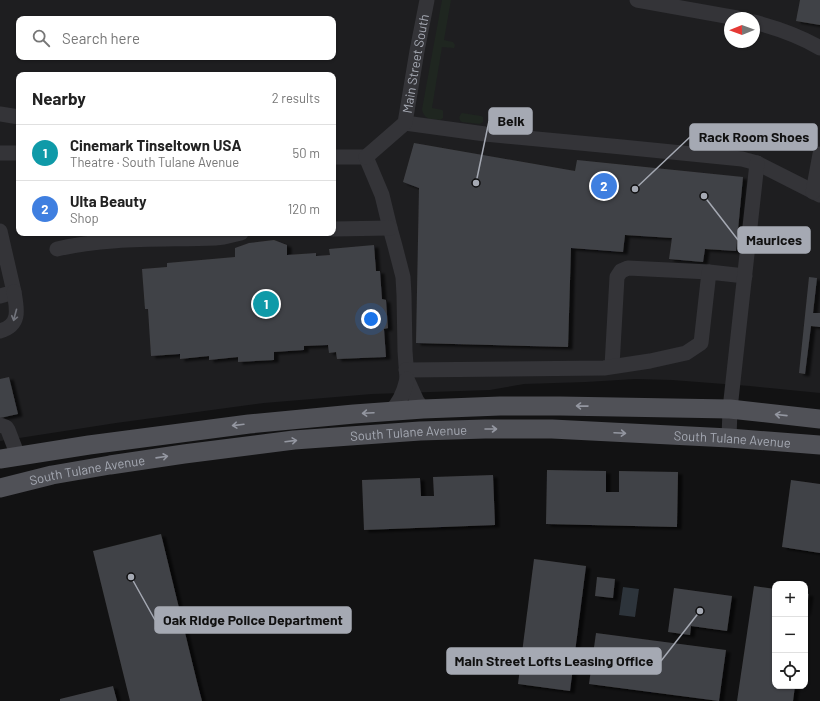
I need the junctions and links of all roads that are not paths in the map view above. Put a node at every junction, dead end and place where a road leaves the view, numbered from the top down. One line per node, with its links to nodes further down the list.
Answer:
1 (427, 0): 8 (street, Main Street South)
2 (637, 0): 3 (street)
3 (724, 16)
4 (760, 23): 5 (street)
5 (820, 48)
6 (0, 114): 7 (street)
7 (16, 117)
8 (405, 123): 13 (street, Main Street South); 14 (street)
9 (0, 152): 10 (street)
10 (16, 153)
11 (820, 154): 15 (street)
12 (336, 157): 13 (street)
13 (366, 157): 16 (street)
14 (757, 163): 15 (street); 22 (street)
15 (817, 193)
16 (390, 228): 17 (street); 26 (street)
17 (336, 229)
18 (0, 231): 23 (street)
19 (228, 236): 20 (street)
20 (57, 249)
21 (709, 272): 22 (street); 25 (street); 25 (street)
22 (745, 276): 28 (street)
23 (7, 294): 24 (street, one-way to 24)
24 (0, 331)
25 (612, 366): 26 (street)
26 (407, 375): 27 (street); 29 (street)
27 (424, 409): 28 (main road, South Tulane Avenue, one-way to 27); 29 (main road, South Tulane Avenue)
28 (730, 409): 30 (main road, South Tulane Avenue, one-way to 28); 33 (street)
29 (390, 412): 32 (main road, South Tulane Avenue, one-way to 32)
30 (820, 419)
31 (0, 425): 36 (street)
32 (181, 432): 35 (street); 36 (main road, South Tulane Avenue)
33 (729, 438): 34 (main road, South Tulane Avenue); 35 (main road, South Tulane Avenue, one-way to 33)
34 (820, 445)
35 (184, 454): 37 (main road, South Tulane Avenue, one-way to 35)
36 (9, 457)
37 (0, 488)

